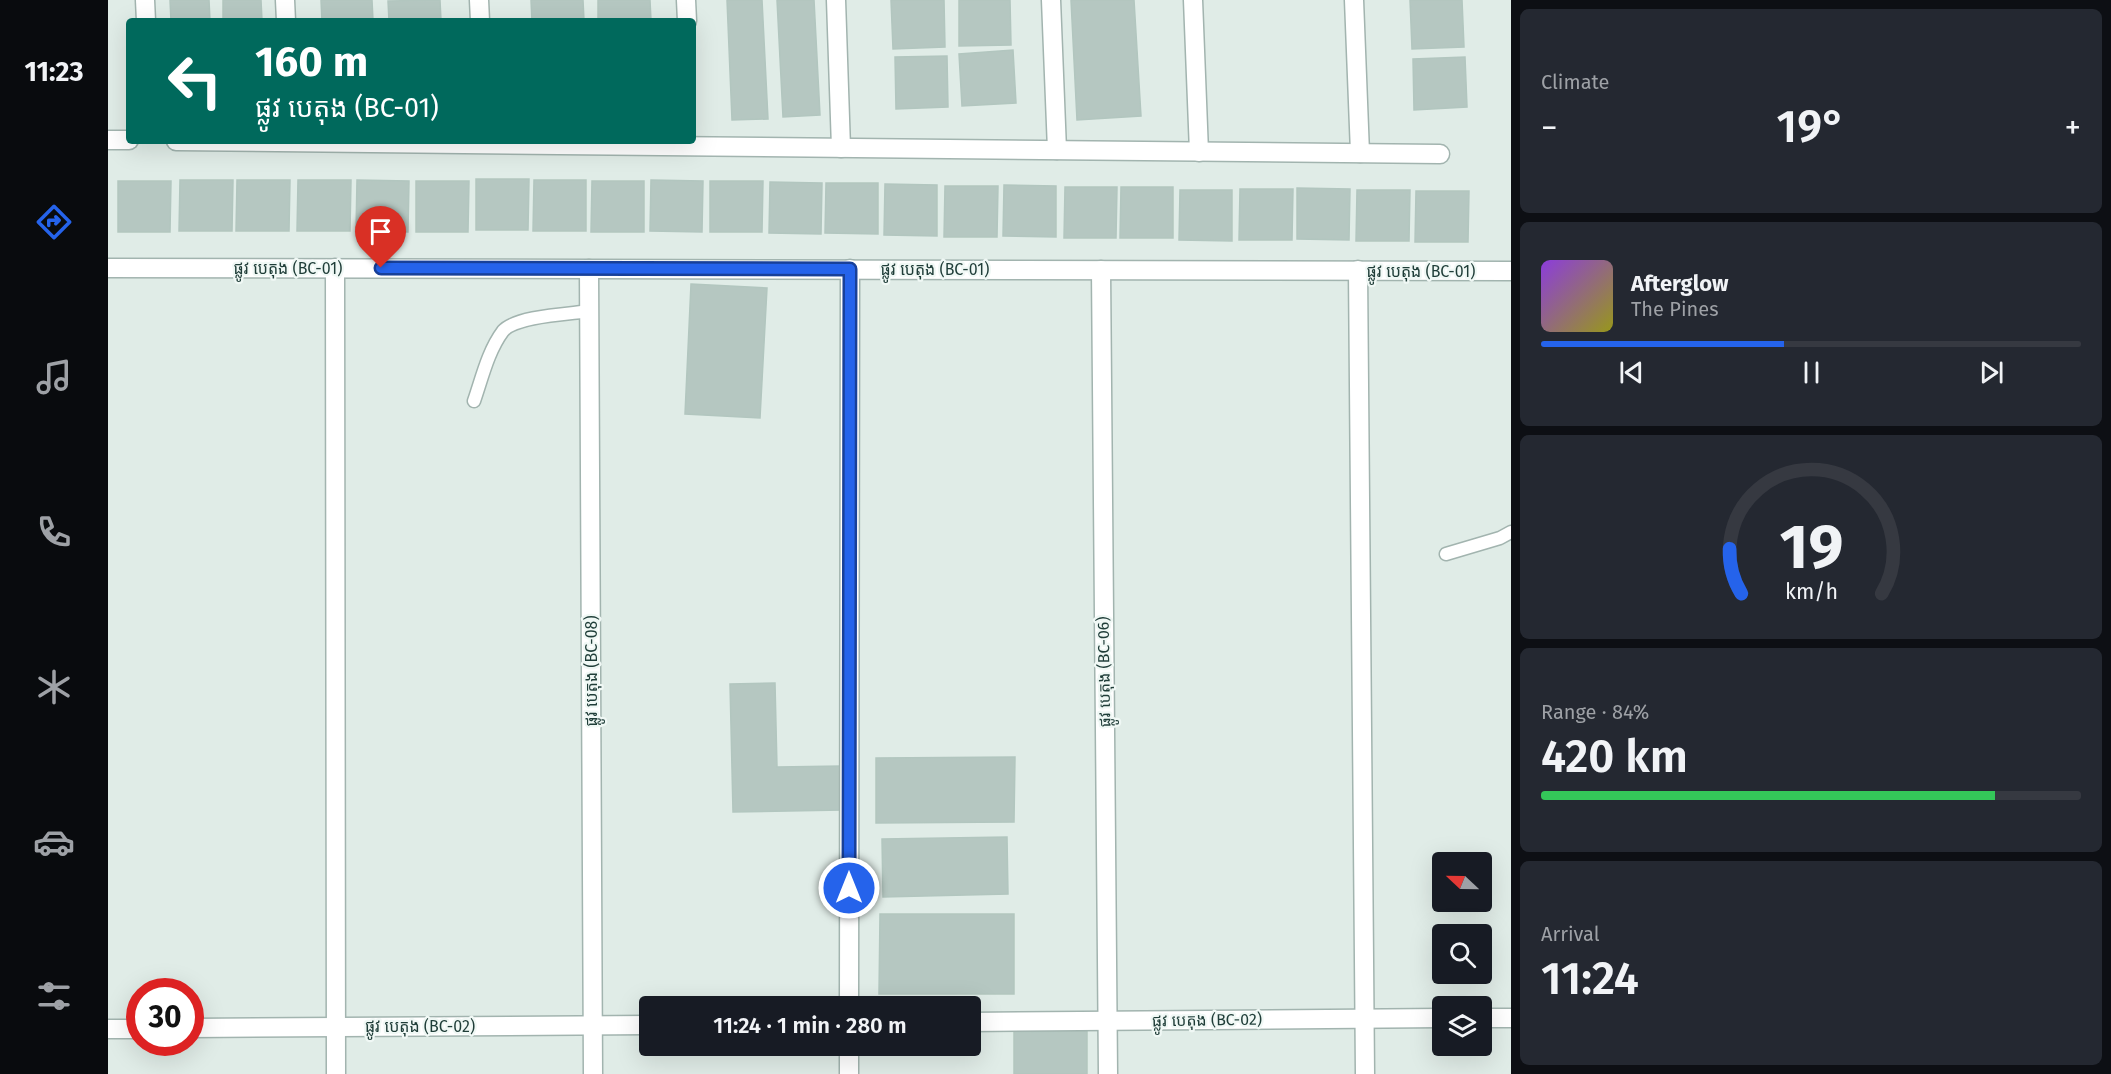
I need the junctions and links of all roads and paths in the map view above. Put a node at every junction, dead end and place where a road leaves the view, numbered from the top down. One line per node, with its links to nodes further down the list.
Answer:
1 (145, 0): 9 (street)
2 (285, 0): 10 (street)
3 (479, 0): 11 (street)
4 (686, 0): 12 (street)
5 (836, 0): 16 (street)
6 (1051, 0): 17 (street)
7 (1193, 0): 18 (street)
8 (1354, 0): 19 (street)
9 (146, 18)
10 (286, 18)
11 (480, 18)
12 (687, 18)
13 (108, 140): 14 (street)
14 (126, 140)
15 (692, 144): 16 (street)
16 (841, 148): 17 (street)
17 (1057, 150): 18 (street)
18 (1199, 152): 19 (street)
19 (1360, 153): 20 (street)
20 (1440, 154)
21 (108, 268): 22 (street, ផ្លូវ បេតុង (BC-01))
22 (335, 268): 23 (street, ផ្លូវ បេតុង (BC-01)); 41 (street)
23 (589, 269): 24 (street, ផ្លូវ បេតុង (BC-01)); 28 (street, ផ្លូវ បេតុង (BC-08))
24 (850, 269): 25 (street, ផ្លូវ បេតុង (BC-01)); 32 (street)
25 (1101, 270): 26 (street, ផ្លូវ បេតុង (BC-01)); 37 (street, ផ្លូវ បេតុង (BC-06))
26 (1358, 270): 27 (street, ផ្លូវ បេតុង (BC-01)); 33 (street)
27 (1511, 271)
28 (590, 311): 29 (lane); 39 (street, ផ្លូវ បេតុង (BC-08))
29 (474, 401)
30 (1511, 532): 31 (lane)
31 (1446, 554)
32 (849, 996)
33 (1364, 1018): 34 (street, ផ្លូវ បេតុង (BC-02)); 37 (street, ផ្លូវ បេតុង (BC-02)); 50 (street)
34 (1432, 1018)
35 (1492, 1018): 36 (street)
36 (1511, 1018)
37 (1108, 1021): 38 (street, ផ្លូវ បេតុង (BC-02)); 49 (street, ផ្លូវ បេតុង (BC-06))
38 (981, 1022)
39 (592, 1025): 40 (street, ផ្លូវ បេតុង (BC-02)); 41 (street, ផ្លូវ បេតុង (BC-02)); 47 (street, ផ្លូវ បេតុង (BC-08))
40 (639, 1025)
41 (336, 1027): 42 (street, ផ្លូវ បេតុង (BC-02)); 46 (street)
42 (204, 1028)
43 (108, 1029): 44 (street)
44 (126, 1029)
45 (849, 1056): 48 (street)
46 (336, 1074)
47 (593, 1074)
48 (849, 1074)
49 (1108, 1074)
50 (1365, 1074)

